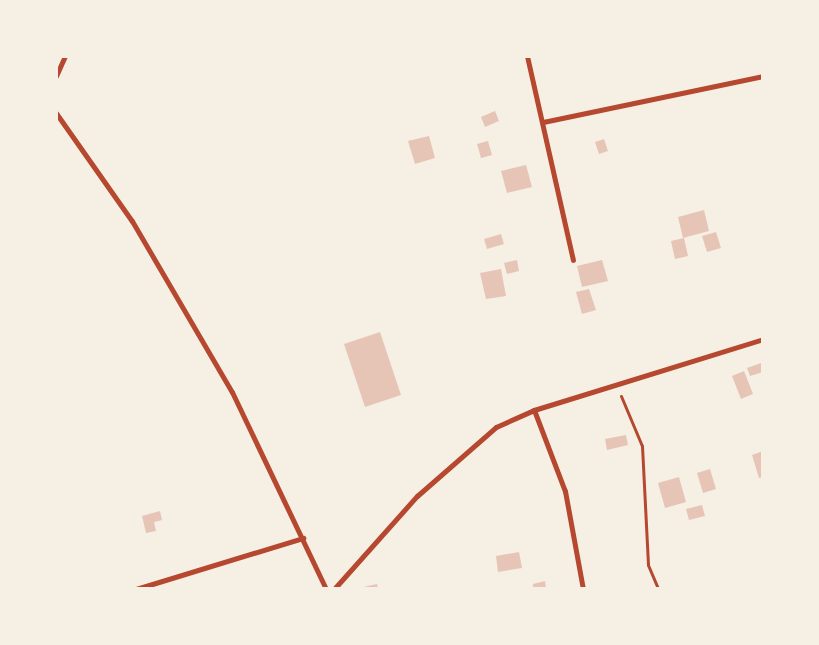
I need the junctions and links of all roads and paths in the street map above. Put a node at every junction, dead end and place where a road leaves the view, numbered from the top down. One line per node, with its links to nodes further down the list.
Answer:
1 (65, 56): 3 (street)
2 (527, 56): 6 (street)
3 (56, 76)
4 (763, 76): 6 (street)
5 (56, 113): 11 (street)
6 (543, 122): 7 (street)
7 (573, 260)
8 (763, 339): 9 (street)
9 (616, 384): 10 (street); 16 (path)
10 (534, 410): 14 (street); 15 (street)
11 (303, 538): 12 (street); 13 (street)
12 (136, 589)
13 (326, 589)
14 (334, 589)
15 (583, 589)
16 (658, 589)

